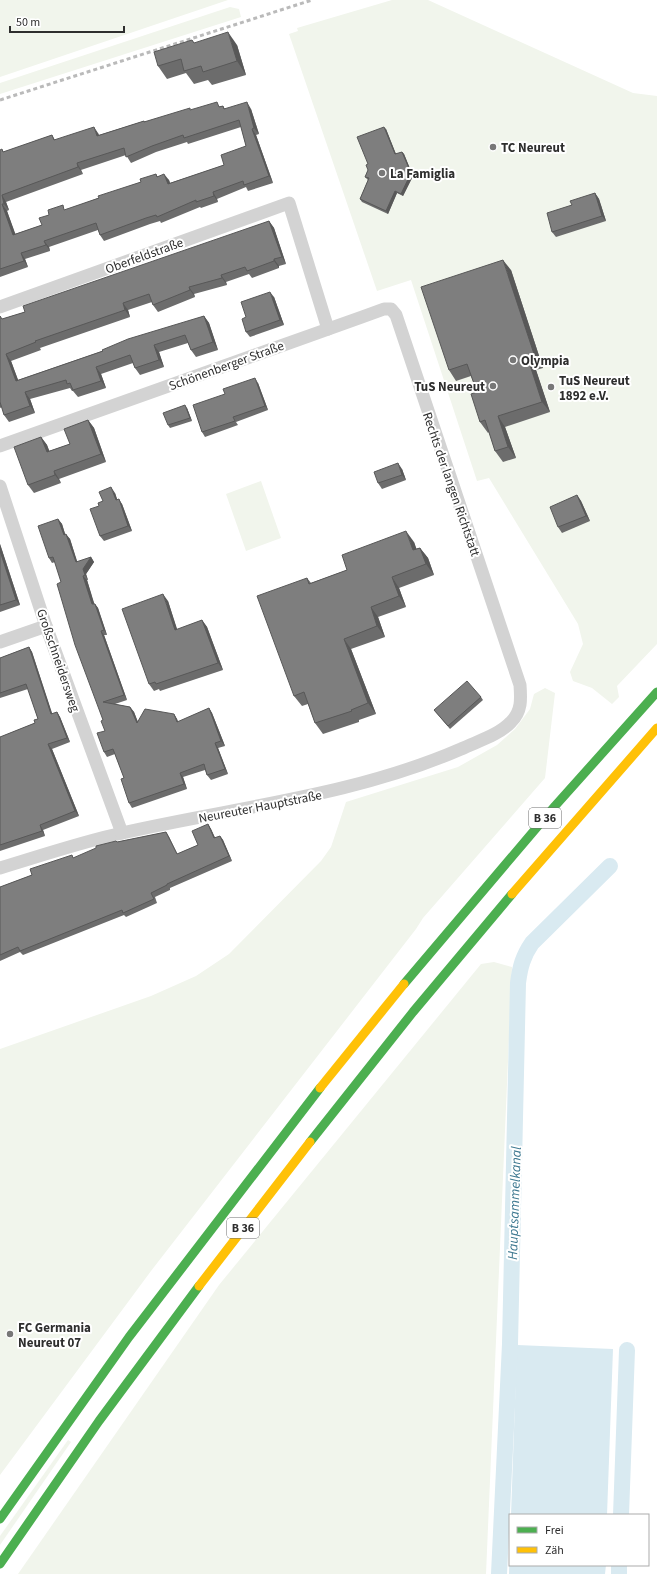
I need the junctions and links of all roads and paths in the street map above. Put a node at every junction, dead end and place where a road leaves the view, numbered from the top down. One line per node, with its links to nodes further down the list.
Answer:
1 (0, 307): 2 (street, Oberfeldstraße)
2 (328, 329): 3 (street, Schönenberger Straße); 8 (street, Rechts der langen Richtstatt)
3 (0, 446)
4 (0, 486): 5 (street, Großschneidersweg)
5 (46, 626): 6 (street); 10 (street, Großschneidersweg)
6 (0, 642)
7 (657, 692): 12 (highway, B 36)
8 (512, 722): 10 (street, Neureuter Hauptstraße)
9 (657, 728): 15 (highway, B 36)
10 (122, 833): 11 (street, Neureuter Hauptstraße)
11 (0, 868)
12 (81, 1404): 13 (highway); 14 (highway, B 36)
13 (62, 1415)
14 (0, 1519)
15 (0, 1564)

